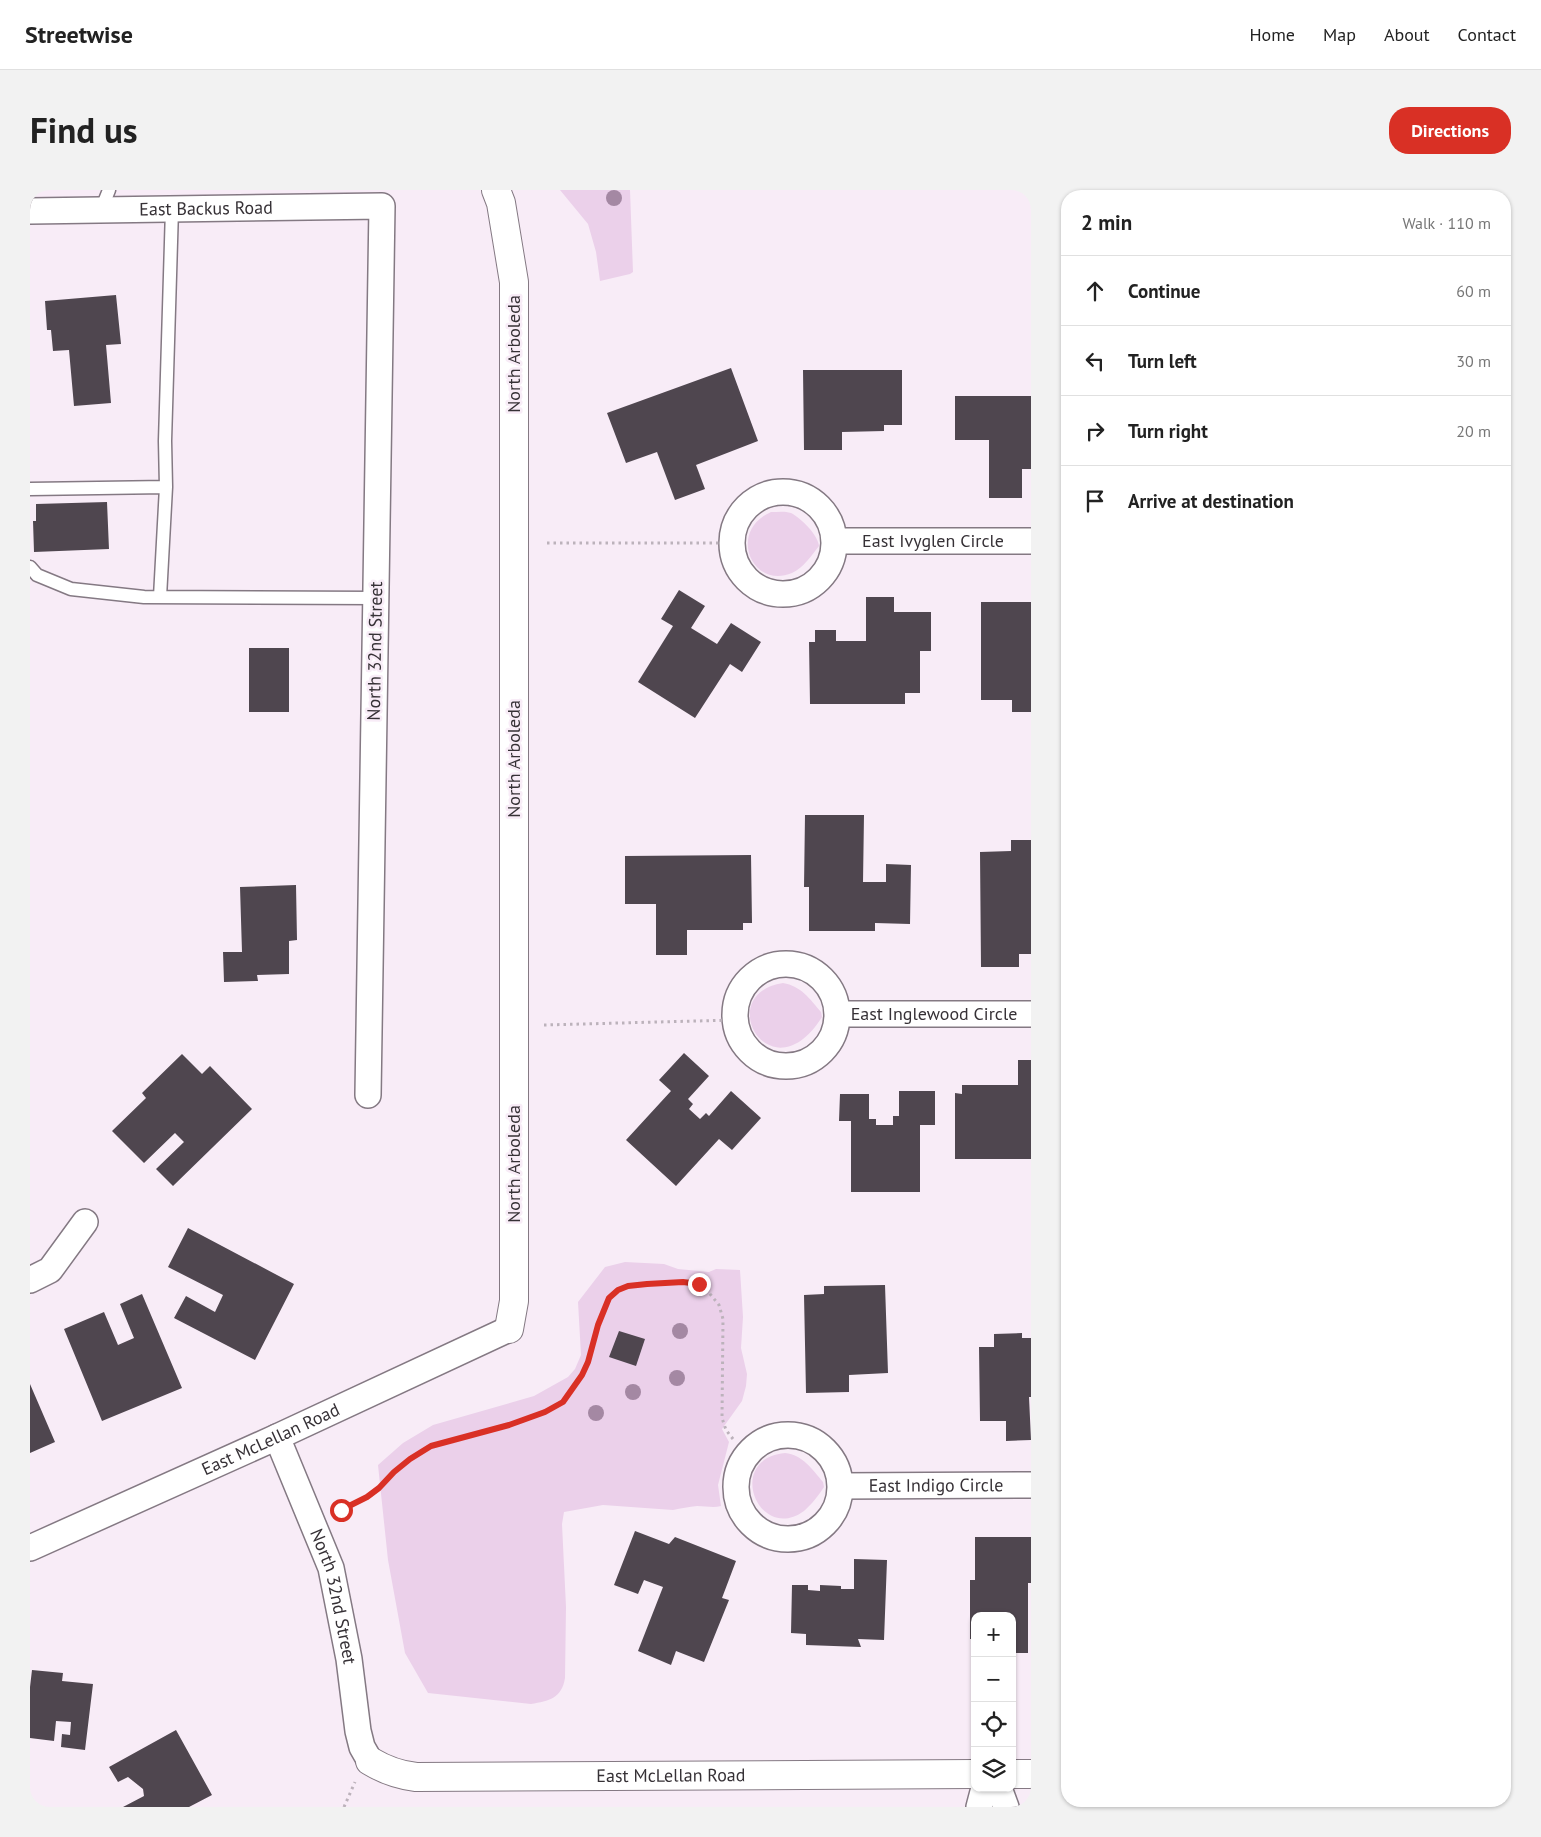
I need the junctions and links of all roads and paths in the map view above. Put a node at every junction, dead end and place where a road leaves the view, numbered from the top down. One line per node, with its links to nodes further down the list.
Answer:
1 (496, 190): 22 (street, North Arboleda)
2 (105, 200): 4 (street, East Backus Road); 5 (street, East Backus Road)
3 (382, 206): 4 (street, East Backus Road); 14 (street, North 32nd Street)
4 (172, 209): 6 (lane)
5 (30, 211)
6 (166, 488): 7 (lane); 13 (lane)
7 (30, 489)
8 (835, 541): 9 (street, East Ivyglen Circle); 11 (street); 11 (street)
9 (1031, 541)
10 (547, 542): 11 (path)
11 (732, 543)
12 (30, 567): 13 (lane)
13 (160, 597): 14 (lane)
14 (376, 598): 19 (street, North 32nd Street)
15 (838, 1014): 16 (street, East Inglewood Circle); 17 (street, East Inglewood Circle); 17 (street, East Inglewood Circle)
16 (1031, 1014)
17 (734, 1020): 18 (path)
18 (544, 1025)
19 (368, 1095)
20 (85, 1222): 21 (street)
21 (30, 1280)
22 (509, 1329): 23 (street, East McLellan Road)
23 (277, 1437): 28 (street, East McLellan Road); 29 (street, North 32nd Street)
24 (733, 1439): 27 (path)
25 (1031, 1485): 26 (street, East Indigo Circle)
26 (841, 1486): 26 (street)
27 (341, 1510)
28 (30, 1548)
29 (370, 1761): 30 (street, East McLellan Road)
30 (971, 1774)
31 (1016, 1774): 32 (street)
32 (1031, 1774)
33 (983, 1792): 35 (street)
34 (1001, 1792): 36 (street)
35 (979, 1807)
36 (1006, 1807)

